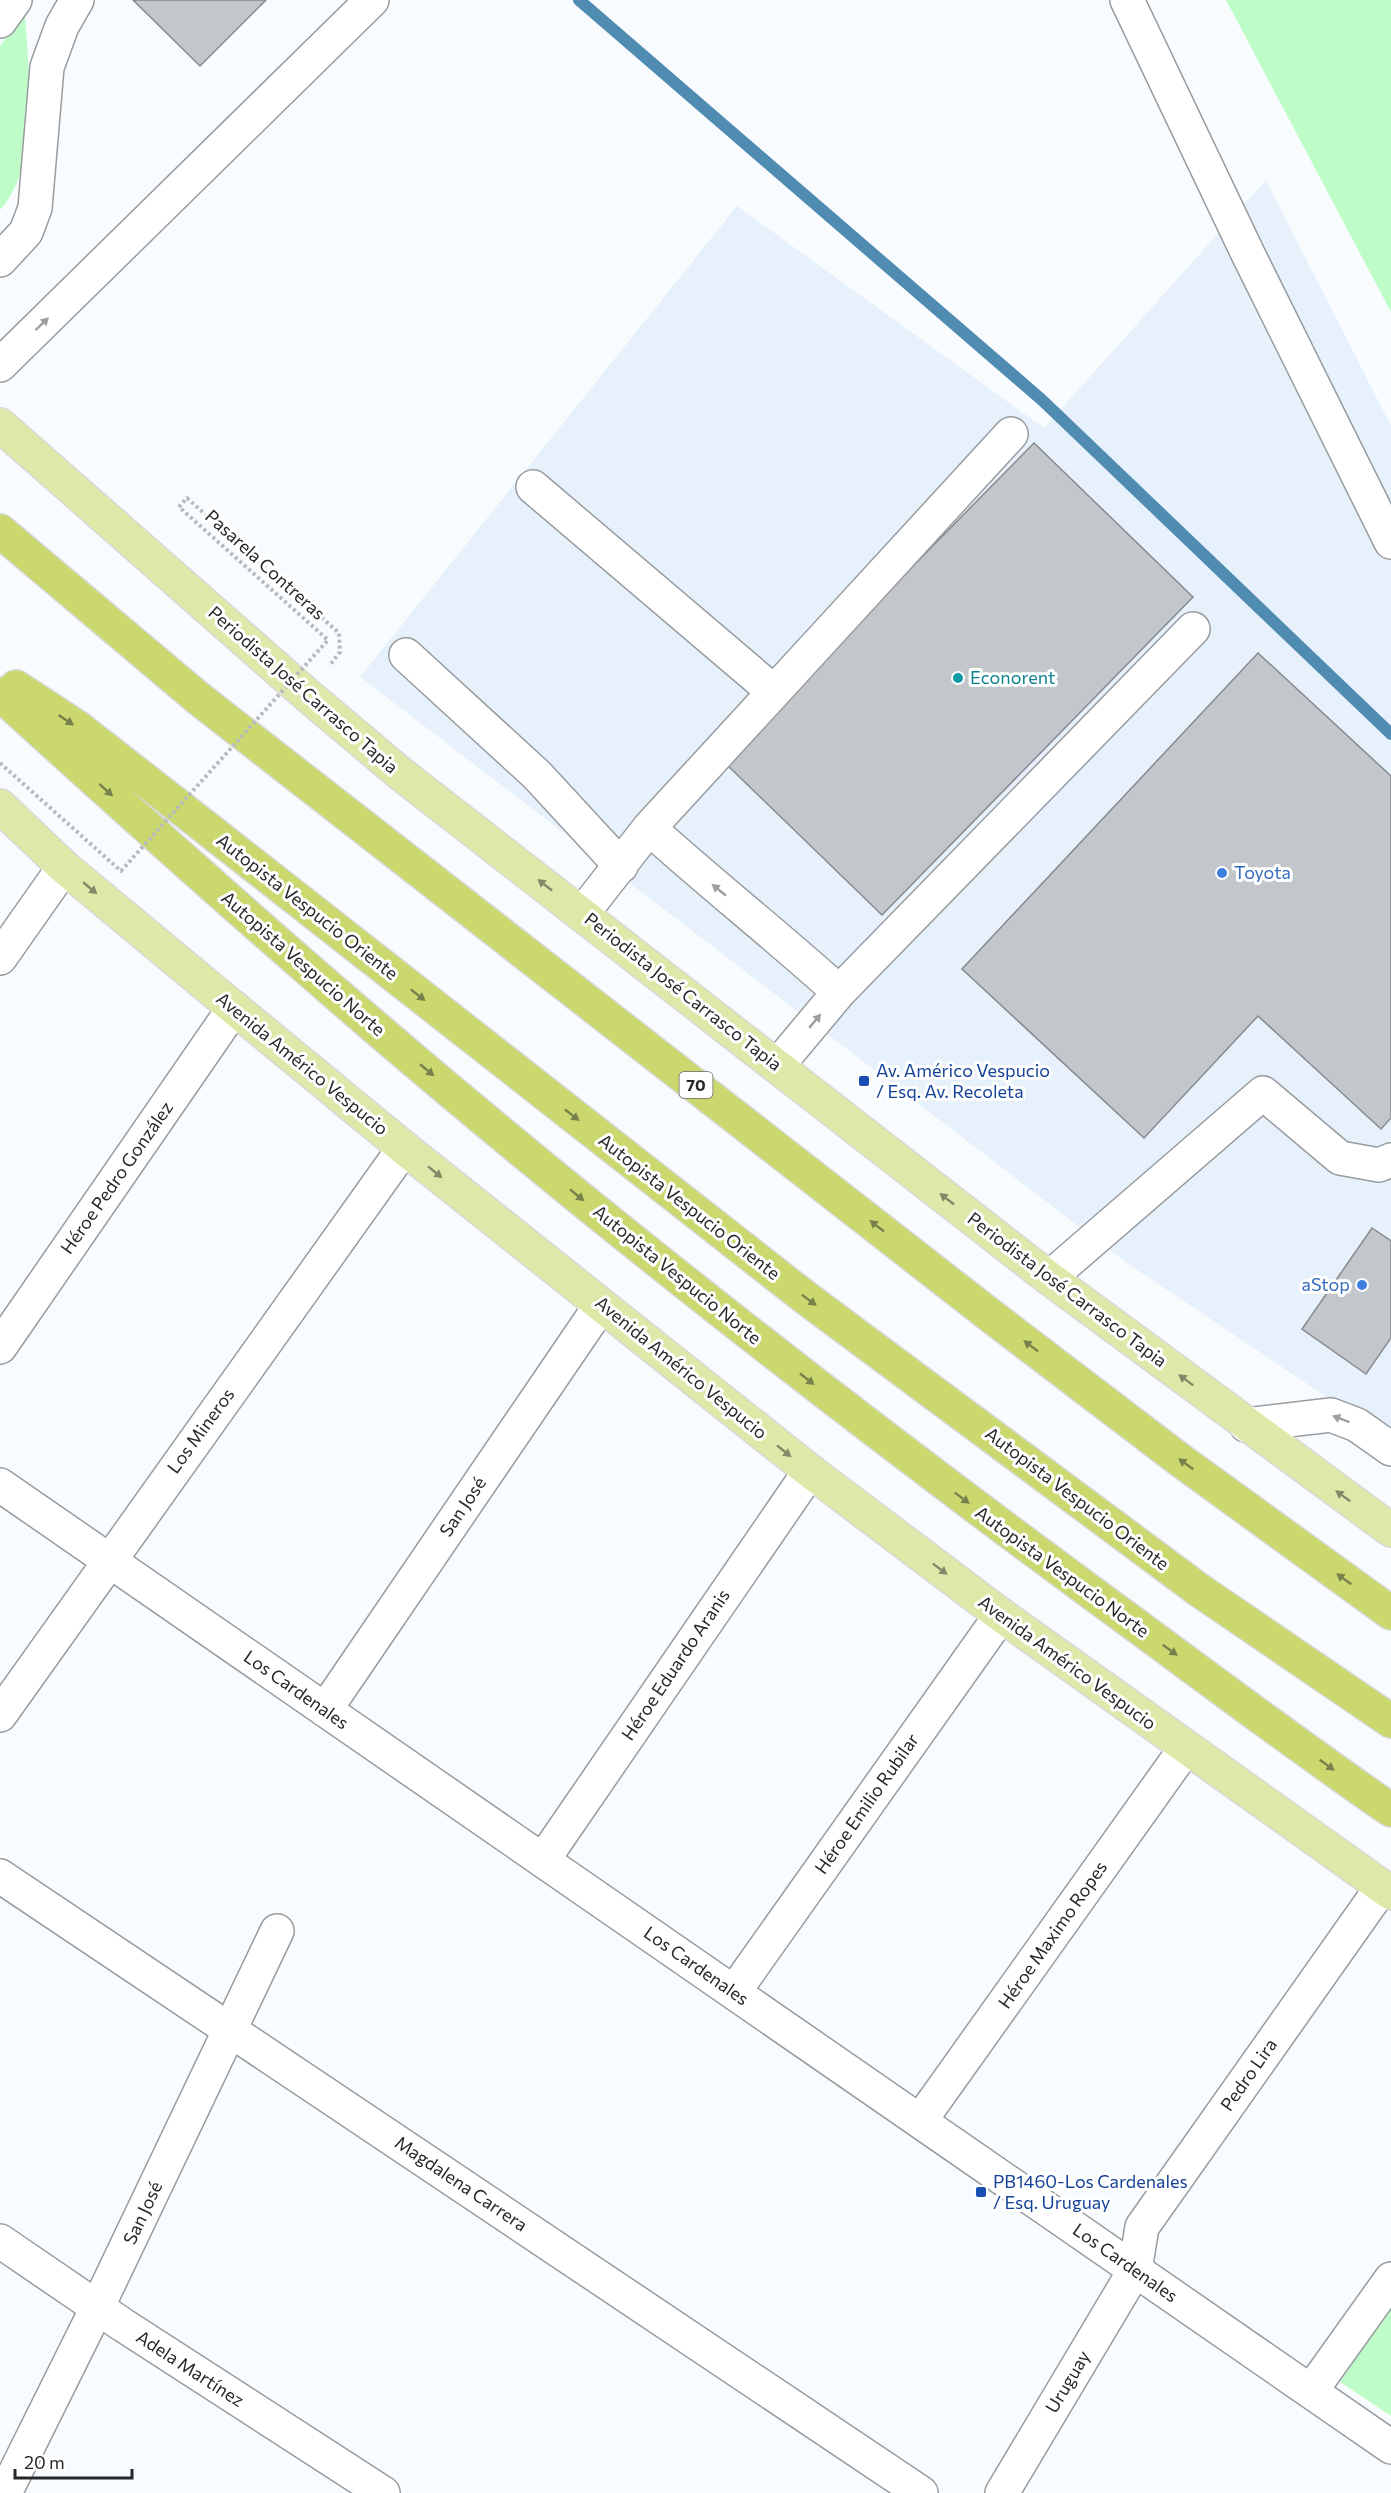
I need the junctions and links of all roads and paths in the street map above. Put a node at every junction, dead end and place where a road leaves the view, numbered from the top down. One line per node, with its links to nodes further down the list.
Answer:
1 (15, 0): 5 (street)
2 (77, 0): 6 (street)
3 (372, 0): 7 (street, one-way to 3)
4 (1127, 0): 12 (street)
5 (0, 21)
6 (0, 260)
7 (0, 365)
8 (0, 425): 24 (main road, Periodista José Carrasco Tapia, one-way to 8)
9 (1011, 434): 17 (street)
10 (533, 487): 17 (street)
11 (0, 531): 40 (highway, 70, one-way to 11)
12 (1391, 542)
13 (1193, 629): 26 (street)
14 (339, 633): 19 (path, Pasarela Contreras, bridge)
15 (406, 656): 22 (street)
16 (0, 676): 44 (highway, Autopista Vespucio Oriente, one-way to 44)
17 (774, 692): 21 (street)
18 (0, 694): 46 (highway, Autopista Vespucio Norte, one-way to 46)
19 (0, 763)
20 (0, 806): 23 (main road, Avenida Américo Vespucio)
21 (649, 828): 22 (street); 26 (street, one-way to 21)
22 (621, 866): 24 (street)
23 (64, 867): 25 (street); 27 (main road, Avenida Américo Vespucio, one-way to 27)
24 (582, 914): 28 (main road, Periodista José Carrasco Tapia)
25 (0, 958)
26 (839, 992): 28 (street, one-way to 26)
27 (234, 1008): 29 (main road, Avenida Américo Vespucio); 33 (street, Héroe Pedro González)
28 (778, 1065): 31 (main road, Periodista José Carrasco Tapia, one-way to 28)
29 (404, 1148): 32 (main road, Avenida Américo Vespucio, one-way to 32); 39 (street, Los Mineros)
30 (1391, 1160): 31 (street)
31 (1049, 1278): 34 (main road, Periodista José Carrasco Tapia, one-way to 31)
32 (601, 1305): 36 (main road, Avenida Américo Vespucio, one-way to 36); 42 (street, San José)
33 (0, 1347)
34 (1246, 1425): 35 (street, one-way to 34); 38 (main road, Periodista José Carrasco Tapia, one-way to 34)
35 (1391, 1449)
36 (810, 1471): 41 (main road, Avenida Américo Vespucio, one-way to 41); 47 (street, Héroe Eduardo Aranis)
37 (0, 1485): 39 (street, Los Cardenales)
38 (1391, 1530)
39 (108, 1560): 42 (street, Los Cardenales); 43 (street, Los Mineros)
40 (1391, 1613)
41 (1001, 1615): 45 (main road, Avenida Américo Vespucio); 51 (street, Héroe Emilio Rubilar)
42 (325, 1710): 47 (street, Los Cardenales)
43 (0, 1715)
44 (1391, 1721)
45 (1185, 1749): 49 (main road, Avenida Américo Vespucio); 53 (street, Héroe Maximo Ropes)
46 (1391, 1810)
47 (543, 1860): 51 (street, Los Cardenales)
48 (0, 1876): 52 (street, Magdalena Carrera)
49 (1386, 1890): 55 (street, Pedro Lira)
50 (277, 1931): 52 (street, San José)
51 (734, 1992): 53 (street, Los Cardenales)
52 (230, 2029): 57 (street, San José); 62 (street, Magdalena Carrera)
53 (920, 2121): 55 (street, Los Cardenales)
54 (0, 2241): 57 (street, Adela Martínez)
55 (1135, 2270): 58 (street, Los Cardenales); 63 (street, Uruguay)
56 (1391, 2279): 58 (street)
57 (97, 2308): 60 (street, San José); 61 (street, Adela Martínez)
58 (1311, 2391): 59 (street, Los Cardenales)
59 (1391, 2447)
60 (5, 2493)
61 (383, 2493)
62 (921, 2493)
63 (1002, 2493)

